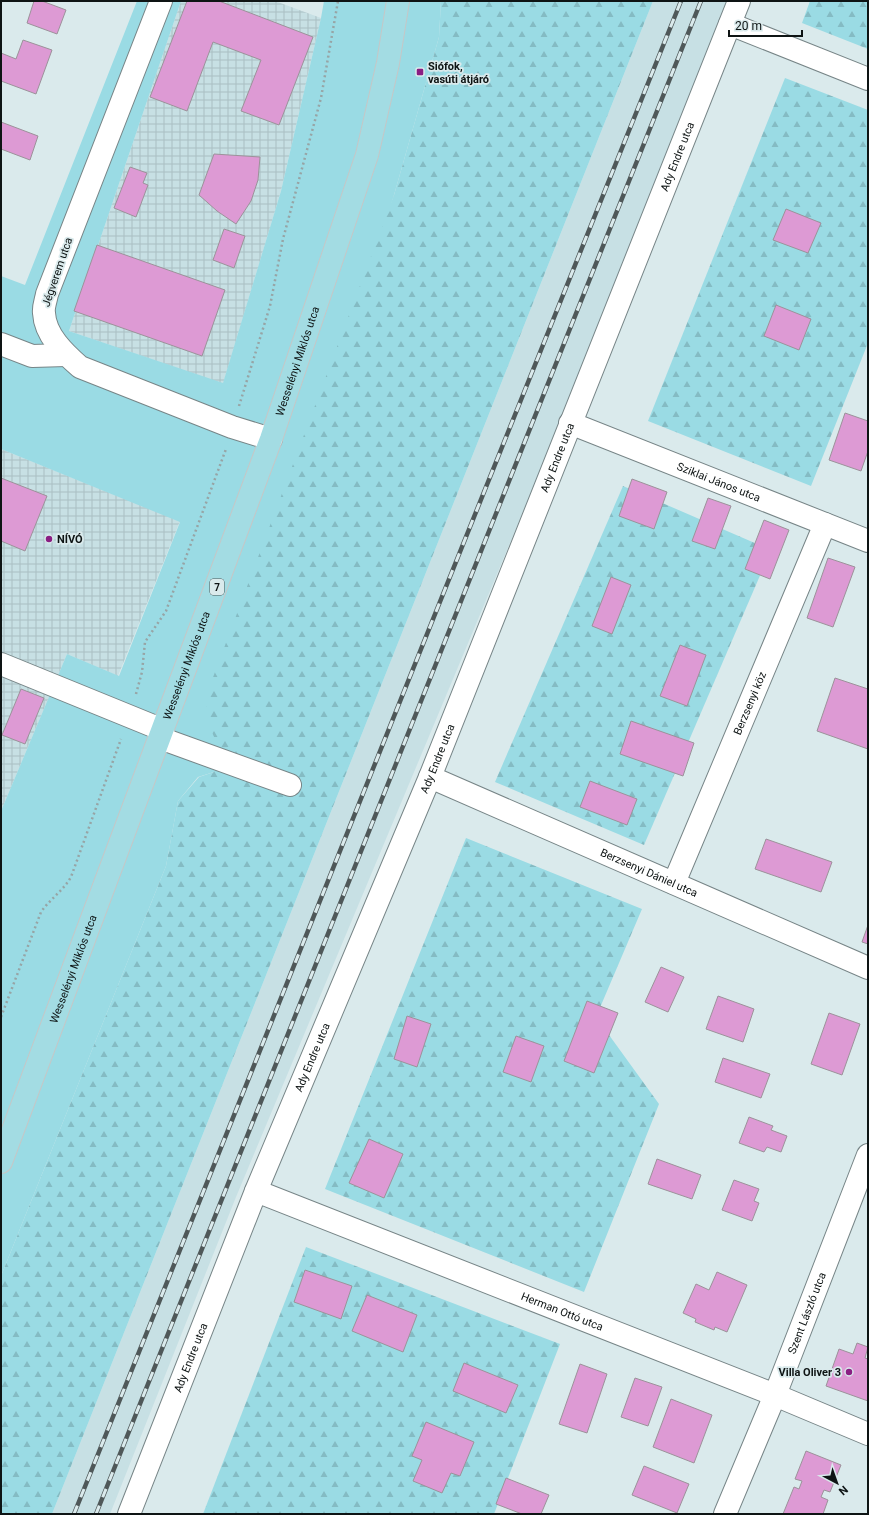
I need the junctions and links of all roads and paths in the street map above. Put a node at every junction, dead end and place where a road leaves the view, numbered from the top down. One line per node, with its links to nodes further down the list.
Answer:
1 (161, 1): 8 (street, Jégverem utca)
2 (338, 1): 10 (path)
3 (398, 1): 11 (main road, Wesselényi Miklós utca / 7)
4 (739, 1): 5 (street, Ady Endre utca)
5 (730, 24): 6 (street); 9 (street, Ady Endre utca)
6 (868, 79)
7 (1, 344): 8 (street)
8 (66, 355): 10 (street, Jégverem utca)
9 (570, 423): 12 (street, Sziklai János utca); 17 (street, Ady Endre utca)
10 (232, 427): 11 (street, Jégverem utca); 15 (path)
11 (271, 439): 16 (main road, Wesselényi Miklós utca / 7)
12 (825, 524): 13 (street, Sziklai János utca); 19 (street, Berzsenyi köz)
13 (868, 541)
14 (1, 664): 15 (street)
15 (129, 717): 16 (street); 21 (path)
16 (161, 734): 18 (street); 23 (main road, Wesselényi Miklós utca / 7)
17 (430, 777): 19 (street, Berzsenyi Dániel utca); 24 (street, Ady Endre utca)
18 (290, 784)
19 (674, 883): 20 (street, Berzsenyi Dániel utca)
20 (868, 968)
21 (1, 1017)
22 (868, 1155): 25 (street, Szent László utca)
23 (1, 1162)
24 (256, 1192): 25 (street, Herman Ottó utca); 27 (street, Ady Endre utca)
25 (775, 1395): 26 (street, Herman Ottó utca); 28 (street, Szent László utca)
26 (868, 1434)
27 (129, 1514)
28 (725, 1514)

